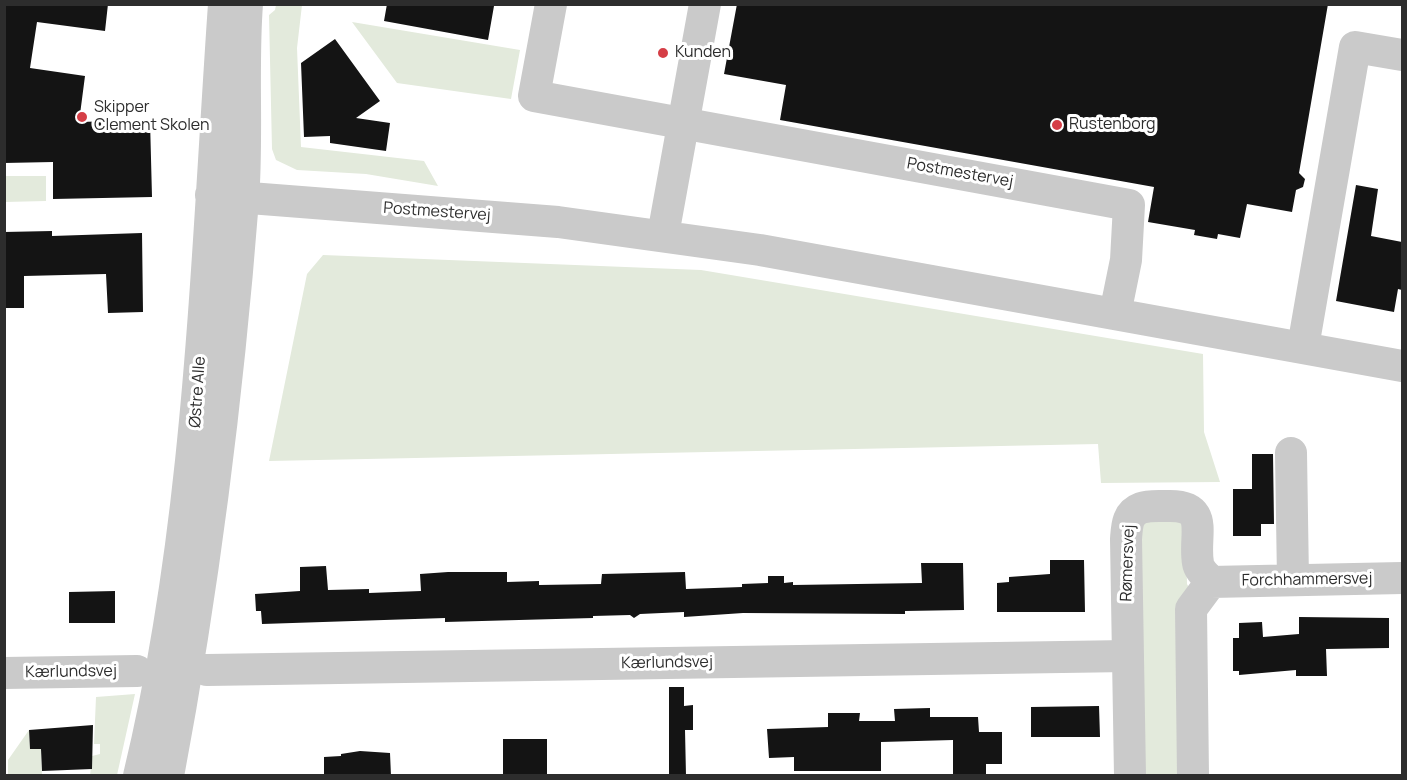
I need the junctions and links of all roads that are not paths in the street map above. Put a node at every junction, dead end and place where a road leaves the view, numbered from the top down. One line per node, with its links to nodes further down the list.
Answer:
1 (551, 4): 5 (street, Postmestervej)
2 (705, 4): 5 (street)
3 (235, 6): 6 (street, Østre Alle); 7 (street, Østre Alle)
4 (1402, 55): 10 (street)
5 (683, 123): 8 (street); 9 (street, Postmestervej)
6 (211, 195): 7 (street, Postmestervej); 20 (street, Østre Alle)
7 (243, 198): 8 (street, Postmestervej); 21 (street, Østre Alle)
8 (663, 235): 9 (street, Postmestervej)
9 (1115, 314): 10 (street, Postmestervej)
10 (1303, 347): 11 (street, Postmestervej)
11 (1402, 366)
12 (1291, 453): 14 (street)
13 (1402, 578): 14 (street, Forchhammersvej)
14 (1293, 580): 15 (street, Forchhammersvej)
15 (1211, 582): 16 (street, Rømersvej); 23 (street)
16 (1128, 656): 17 (street, Kærlundsvej); 22 (street, Rømersvej)
17 (207, 670)
18 (137, 671): 19 (street, Kærlundsvej)
19 (4, 673)
20 (139, 776)
21 (168, 776)
22 (1130, 776)
23 (1193, 776)

